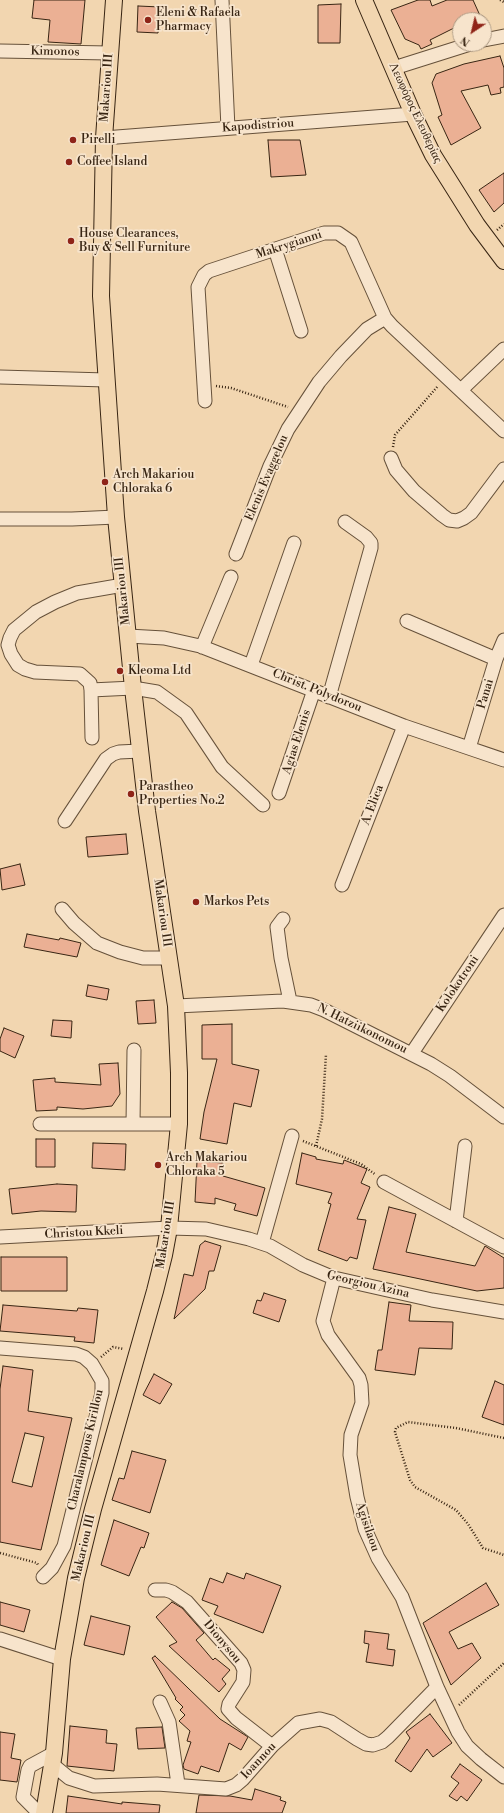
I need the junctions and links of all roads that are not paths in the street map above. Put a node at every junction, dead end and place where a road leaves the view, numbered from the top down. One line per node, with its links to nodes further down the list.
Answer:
1 (114, 0): 8 (main road, Makariou III)
2 (222, 0): 11 (street)
3 (364, 0): 9 (main road, Λεωφόρος Ελευθερίας)
4 (504, 36): 5 (street)
5 (492, 38)
6 (452, 50): 9 (street)
7 (0, 51): 8 (street, Kimonos)
8 (109, 53): 12 (main road, Makariou III)
9 (394, 68): 10 (main road, Λεωφόρος Ελευθερίας)
10 (413, 114): 11 (street, Kapodistriou); 14 (main road, Λεωφόρος Ελευθερίας)
11 (228, 128): 12 (street, Kapodistriou)
12 (104, 138): 19 (main road, Makariou III)
13 (275, 249): 15 (street, Makrygianni); 16 (street); 21 (street, Makrygianni)
14 (504, 260)
15 (385, 318): 20 (street, Makrygianni); 29 (street, Elenis Evaggelou)
16 (302, 331)
17 (504, 349): 20 (street)
18 (0, 377): 19 (street)
19 (106, 380): 25 (main road, Makariou III)
20 (461, 390): 22 (street, Makrygianni)
21 (205, 401)
22 (504, 431)
23 (392, 458): 24 (street)
24 (504, 469)
25 (116, 517): 26 (street); 31 (main road, Makariou III)
26 (0, 519)
27 (345, 522): 41 (street)
28 (294, 543): 37 (street)
29 (236, 554)
30 (231, 577): 35 (street)
31 (123, 585): 33 (main road, Makariou III); 39 (street)
32 (407, 621): 36 (street)
33 (128, 636): 35 (street, Christ. Polydorou); 38 (main road, Makariou III)
34 (504, 640): 36 (street, Panai)
35 (202, 647): 37 (street, Christ. Polydorou)
36 (496, 659): 44 (street, Panai)
37 (251, 664): 40 (street, Christ. Polydorou)
38 (133, 688): 39 (street); 45 (main road, Makariou III); 48 (street)
39 (91, 690): 43 (street)
40 (314, 690): 41 (street, Christ. Polydorou); 47 (street, Agias Elenis)
41 (330, 697): 42 (street, Christ. Polydorou)
42 (404, 726): 44 (street, Christ. Polydorou); 50 (street, A. Elica)
43 (92, 738)
44 (469, 748): 46 (street, Christ. Polydorou)
45 (140, 751): 49 (street); 54 (main road, Makariou III)
46 (504, 760)
47 (279, 793)
48 (263, 805)
49 (65, 821)
50 (342, 885)
51 (62, 909): 54 (street)
52 (504, 915): 58 (street, Kolokotroni)
53 (283, 920): 55 (street)
54 (168, 958): 56 (main road, Makariou III)
55 (290, 1001): 56 (street, N. Hatziikonomou); 58 (street, N. Hatziikonomou)
56 (176, 1006): 62 (main road, Makariou III)
57 (134, 1050): 61 (street)
58 (412, 1053): 59 (street, N. Hatziikonomou)
59 (504, 1117)
60 (40, 1124): 61 (street)
61 (133, 1124): 62 (street)
62 (179, 1124): 67 (main road, Makariou III)
63 (292, 1136): 69 (street)
64 (466, 1146): 66 (street)
65 (384, 1182): 66 (street)
66 (456, 1221): 70 (street)
67 (169, 1228): 68 (street, Christou Kkeli); 69 (street, Georgiou Azina); 77 (main road, Makariou III)
68 (0, 1237)
69 (262, 1243): 71 (street, Georgiou Azina)
70 (504, 1247)
71 (334, 1278): 72 (street, Georgiou Azina); 78 (street, Agisilaou)
72 (504, 1312)
73 (0, 1348): 74 (street, Charalampous Kirillou)
74 (43, 1577)
75 (155, 1590): 80 (street, Dionysou)
76 (0, 1639): 77 (street)
77 (62, 1659): 81 (main road, Makariou III)
78 (437, 1687): 80 (street, Ioannou); 82 (street, Agisilaou)
79 (160, 1702): 83 (street)
80 (272, 1746): 83 (street, Ioannou)
81 (53, 1758): 83 (street, Ioannou); 84 (street); 85 (main road, Makariou III)
82 (504, 1777)
83 (178, 1784)
84 (39, 1813)
85 (44, 1813)

